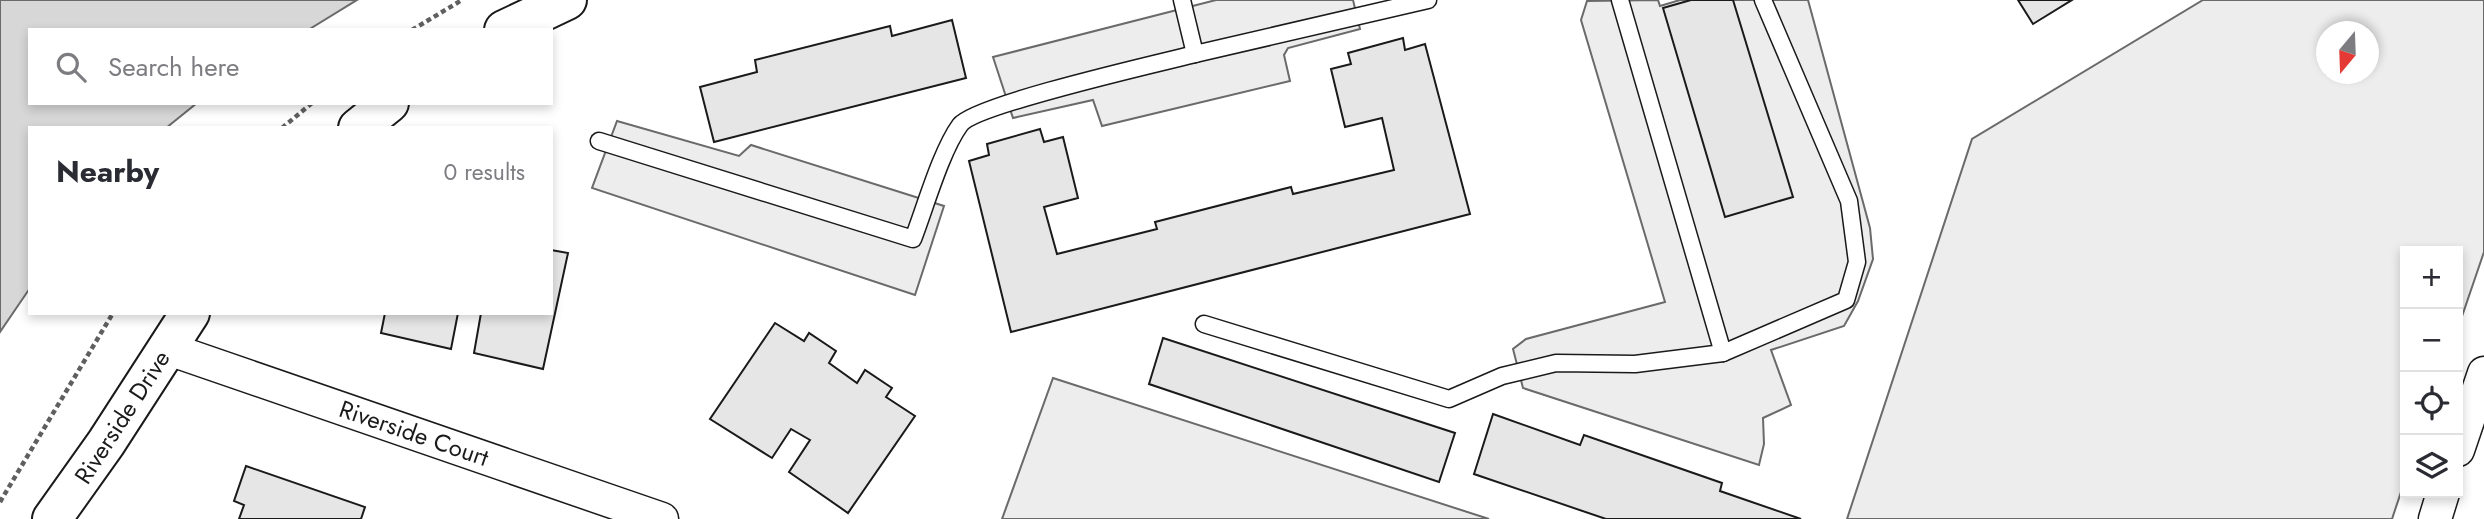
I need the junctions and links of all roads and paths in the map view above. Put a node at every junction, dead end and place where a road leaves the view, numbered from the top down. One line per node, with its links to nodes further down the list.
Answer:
1 (462, 0): 7 (path)
2 (567, 0): 8 (street)
3 (1182, 0): 9 (lane)
4 (1427, 0): 9 (lane)
5 (1620, 0): 19 (lane)
6 (1763, 0): 19 (lane)
7 (414, 28)
8 (508, 28)
9 (1195, 54): 14 (lane)
10 (310, 105): 12 (path)
11 (387, 105): 13 (street)
12 (284, 126)
13 (360, 126)
14 (599, 141)
15 (112, 315): 23 (path)
16 (189, 315): 18 (street, Riverside Drive)
17 (1204, 324): 19 (lane)
18 (166, 348): 24 (street, Riverside Drive); 25 (street, Riverside Court)
19 (1723, 353)
20 (2484, 373): 21 (street)
21 (2463, 435)
22 (2442, 498): 26 (street)
23 (0, 502)
24 (52, 519)
25 (662, 519)
26 (2435, 519)

